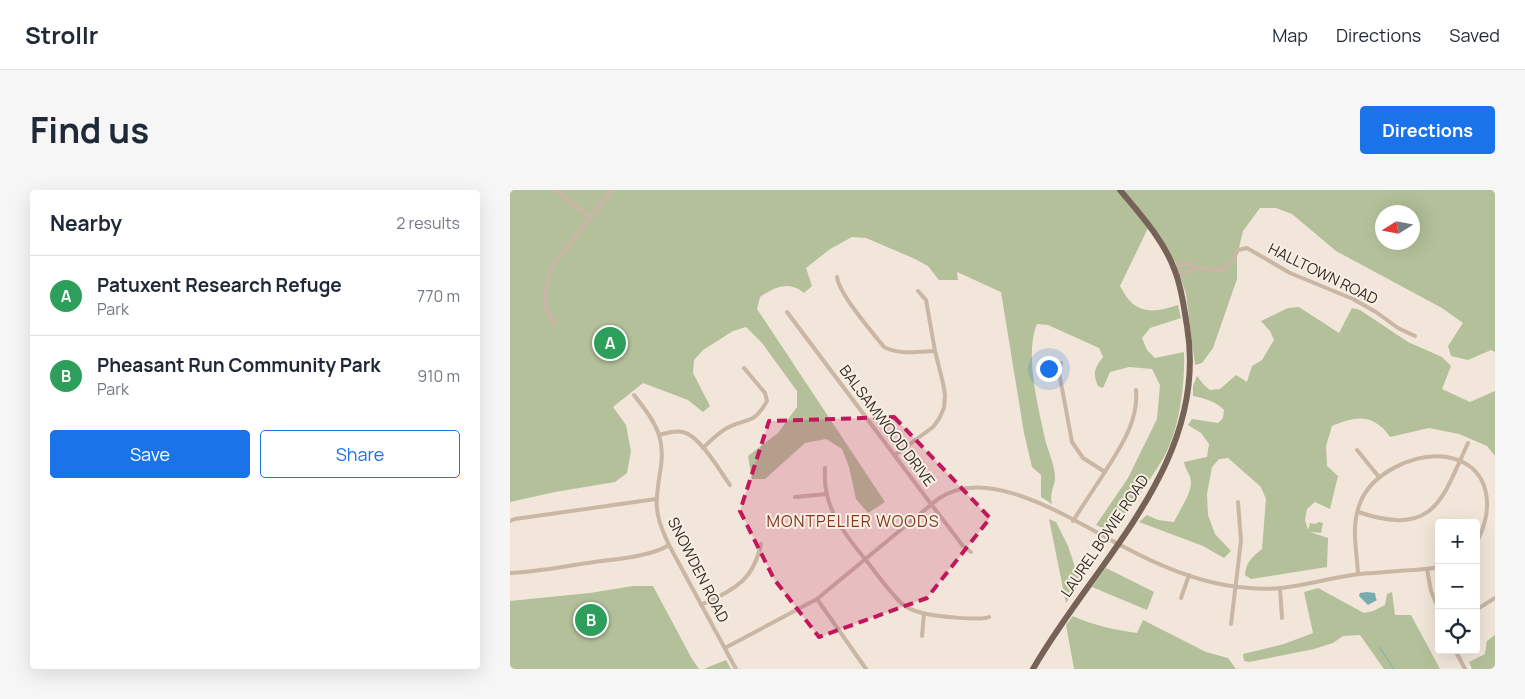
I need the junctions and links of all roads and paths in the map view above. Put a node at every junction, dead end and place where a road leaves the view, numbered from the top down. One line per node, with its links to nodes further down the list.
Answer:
1 (556, 190): 4 (street)
2 (612, 190): 4 (street)
3 (1120, 190): 6 (main road, LAUREL BOWIE ROAD)
4 (590, 217): 10 (street)
5 (1198, 268): 6 (street, HALLTOWN ROAD); 6 (street, HALLTOWN ROAD); 11 (street, HALLTOWN ROAD)
6 (1176, 272): 37 (main road, LAUREL BOWIE ROAD)
7 (837, 277): 12 (street)
8 (918, 292): 12 (street)
9 (787, 312): 21 (street, BALSAMWOOD DRIVE)
10 (556, 324)
11 (1415, 336)
12 (935, 351): 21 (street)
13 (1061, 363): 24 (street)
14 (744, 368): 19 (street)
15 (1136, 390): 24 (street)
16 (634, 395): 17 (street, SNOWDEN ROAD)
17 (659, 435): 19 (street); 29 (street, SNOWDEN ROAD)
18 (1468, 443): 22 (street)
19 (703, 448): 26 (street)
20 (1357, 450): 25 (street)
21 (895, 456): 31 (street, BALSAMWOOD DRIVE)
22 (1460, 461): 25 (street); 32 (street); 35 (street)
23 (825, 468): 27 (street)
24 (1105, 472): 34 (street)
25 (1378, 477): 32 (street)
26 (730, 485)
27 (827, 494): 28 (street); 40 (street)
28 (795, 497)
29 (656, 499): 33 (street); 38 (street, SNOWDEN ROAD)
30 (1238, 502): 46 (street)
31 (931, 504): 34 (street); 39 (street, BALSAMWOOD DRIVE); 40 (street)
32 (1358, 512): 44 (street)
33 (510, 521)
34 (1073, 521): 37 (street)
35 (1480, 537)
36 (761, 544): 51 (street)
37 (1117, 544): 45 (street); 63 (main road, LAUREL BOWIE ROAD)
38 (669, 545): 43 (street); 51 (street, SNOWDEN ROAD)
39 (971, 552)
40 (865, 559): 48 (street); 54 (street)
41 (1435, 568): 42 (street)
42 (1427, 569): 44 (street); 52 (street)
43 (510, 573)
44 (1358, 574): 47 (street)
45 (1190, 575): 46 (street); 49 (street)
46 (1235, 586): 47 (street); 57 (street)
47 (1280, 588): 56 (street)
48 (817, 598): 59 (street); 62 (street)
49 (1181, 598)
50 (1495, 598): 53 (street)
51 (701, 605): 59 (street, SNOWDEN ROAD)
52 (1439, 609)
53 (1478, 609)
54 (924, 614): 55 (street); 58 (street)
55 (990, 617)
56 (1282, 618)
57 (1231, 624)
58 (922, 636)
59 (725, 648): 61 (street, SNOWDEN ROAD)
60 (1457, 654): 64 (street)
61 (736, 669)
62 (866, 669)
63 (1033, 669)
64 (1464, 669)

